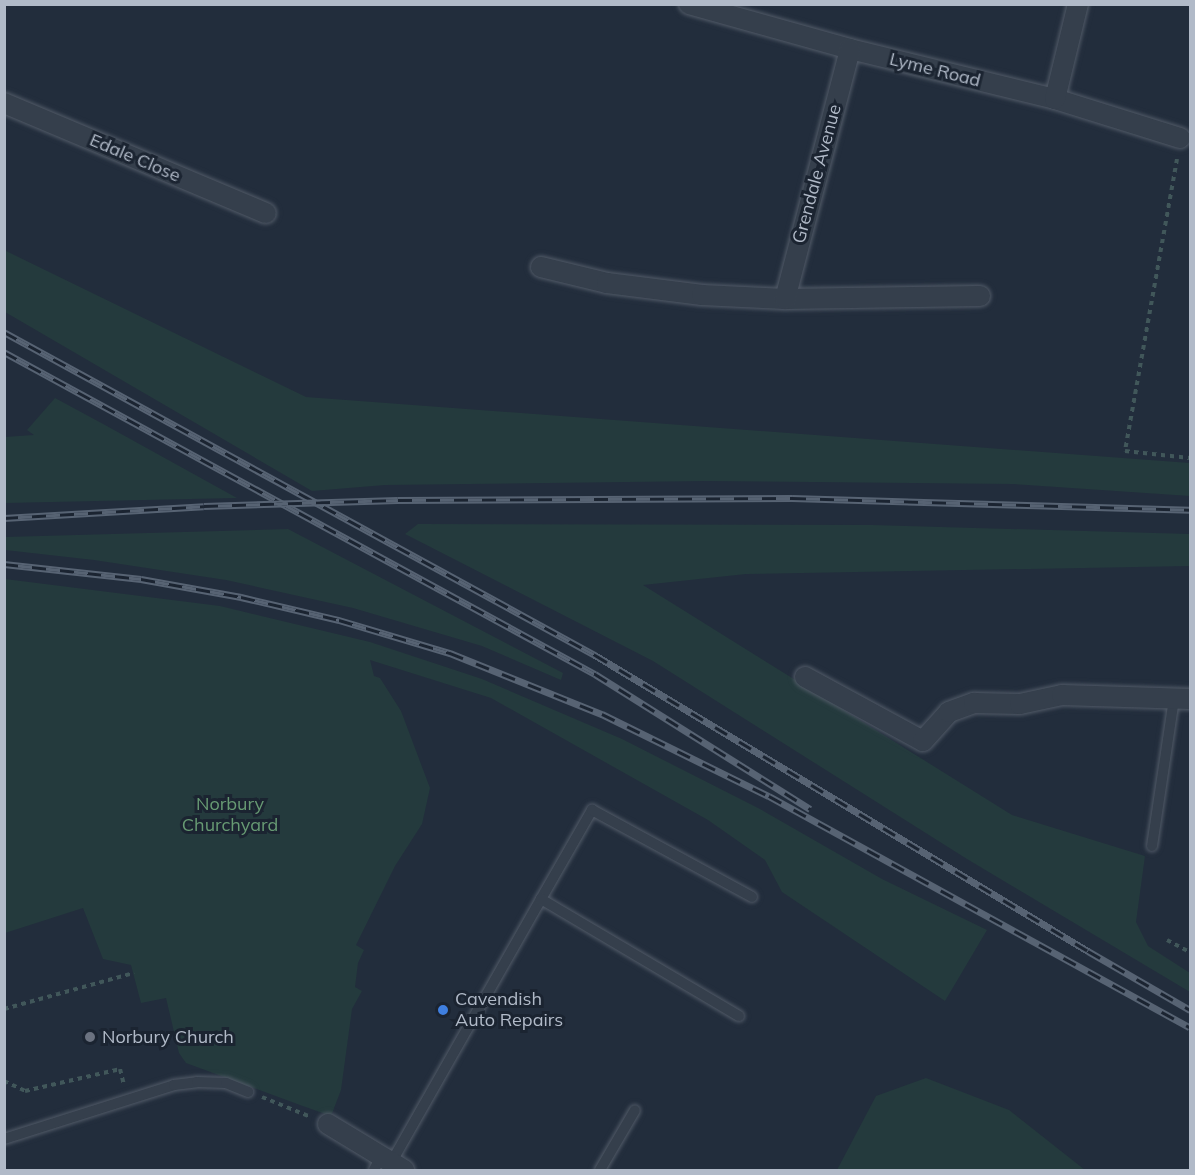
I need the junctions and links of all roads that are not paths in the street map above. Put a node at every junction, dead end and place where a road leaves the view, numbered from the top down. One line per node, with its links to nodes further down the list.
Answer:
1 (689, 4): 3 (street, Lyme Road)
2 (1078, 4): 5 (street)
3 (722, 9): 4 (street, Lyme Road)
4 (850, 49): 5 (street, Lyme Road); 11 (street, Grendale Avenue)
5 (1054, 99): 7 (street, Lyme Road)
6 (4, 103): 8 (street, Edale Close)
7 (1180, 138)
8 (266, 213)
9 (541, 267): 11 (street)
10 (980, 296): 11 (street)
11 (785, 299)
12 (805, 677): 13 (street)
13 (1182, 698): 14 (lane)
14 (1152, 846)
15 (752, 897): 16 (lane)
16 (541, 899): 17 (lane); 22 (lane)
17 (740, 1016)
18 (248, 1092): 21 (lane)
19 (635, 1110): 23 (lane)
20 (328, 1125): 22 (street)
21 (4, 1139)
22 (388, 1165)
23 (600, 1170)

